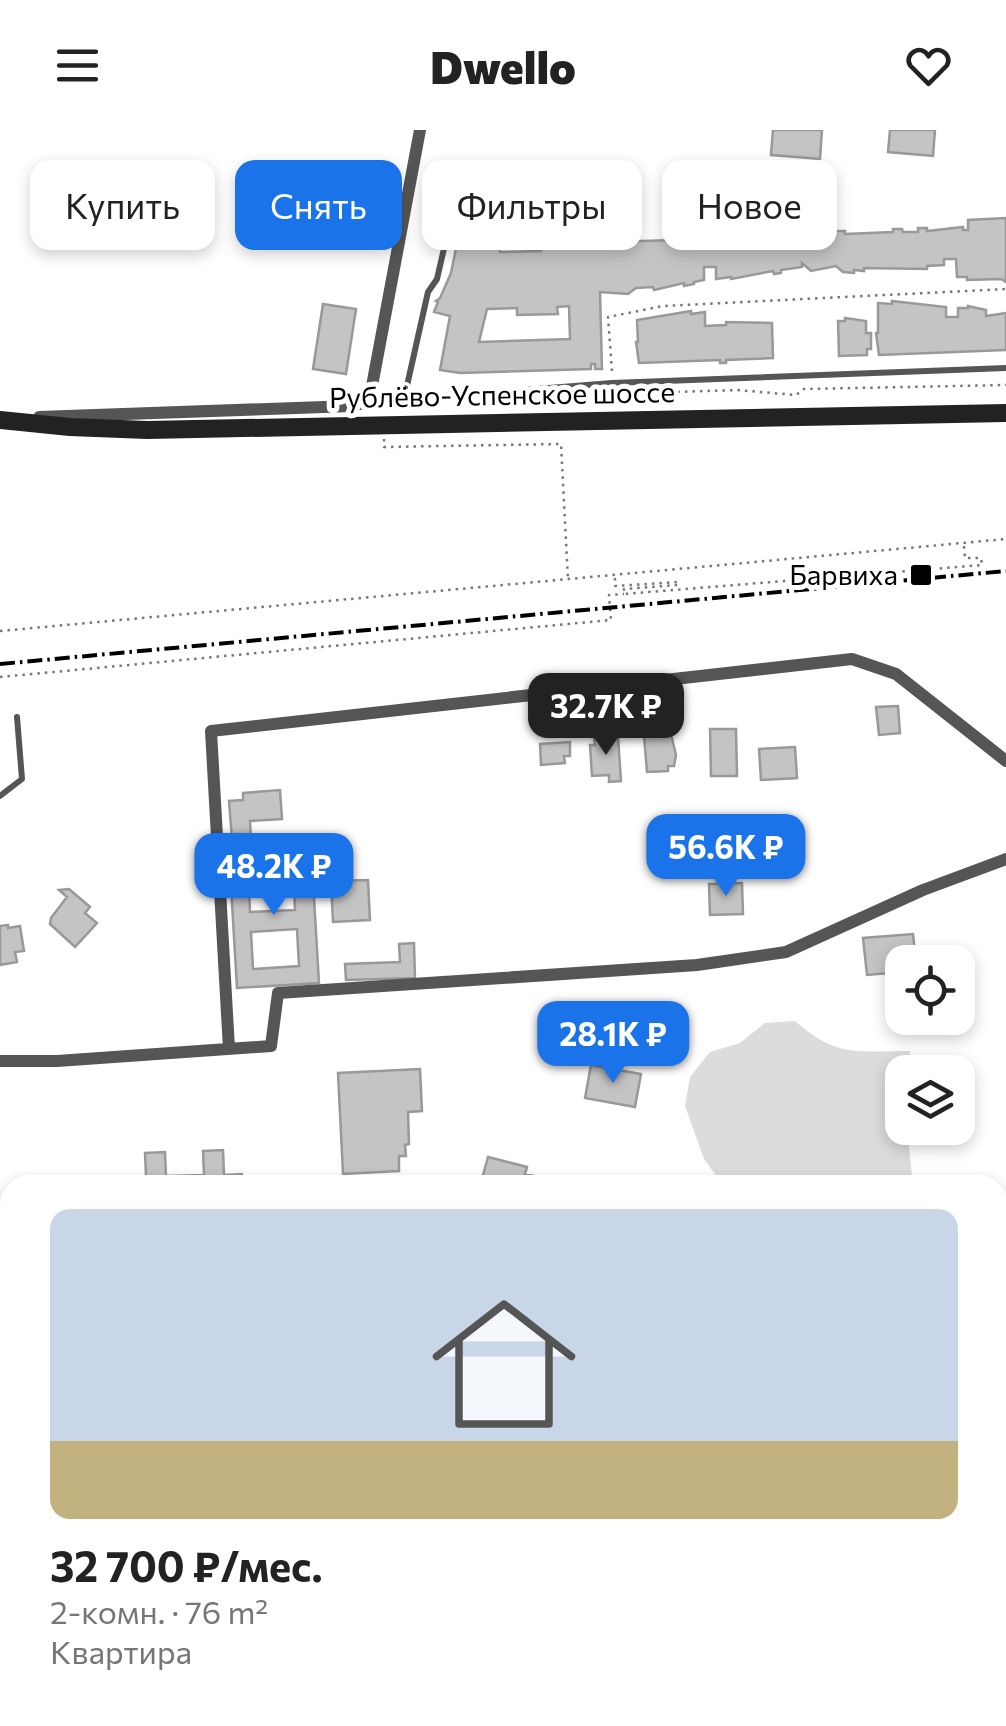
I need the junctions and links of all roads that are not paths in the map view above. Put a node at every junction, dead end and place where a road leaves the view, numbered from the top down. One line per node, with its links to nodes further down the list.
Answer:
1 (420, 130): 5 (street)
2 (444, 250): 4 (lane)
3 (1006, 368): 4 (lane)
4 (404, 399): 5 (lane)
5 (369, 402): 7 (street)
6 (1006, 413): 7 (main road, Рублёво-Успенское шоссе)
7 (0, 419)
8 (17, 717): 10 (lane)
9 (1006, 761): 12 (street)
10 (0, 796)
11 (1006, 859): 12 (street)
12 (229, 1049): 13 (street)
13 (0, 1062)

